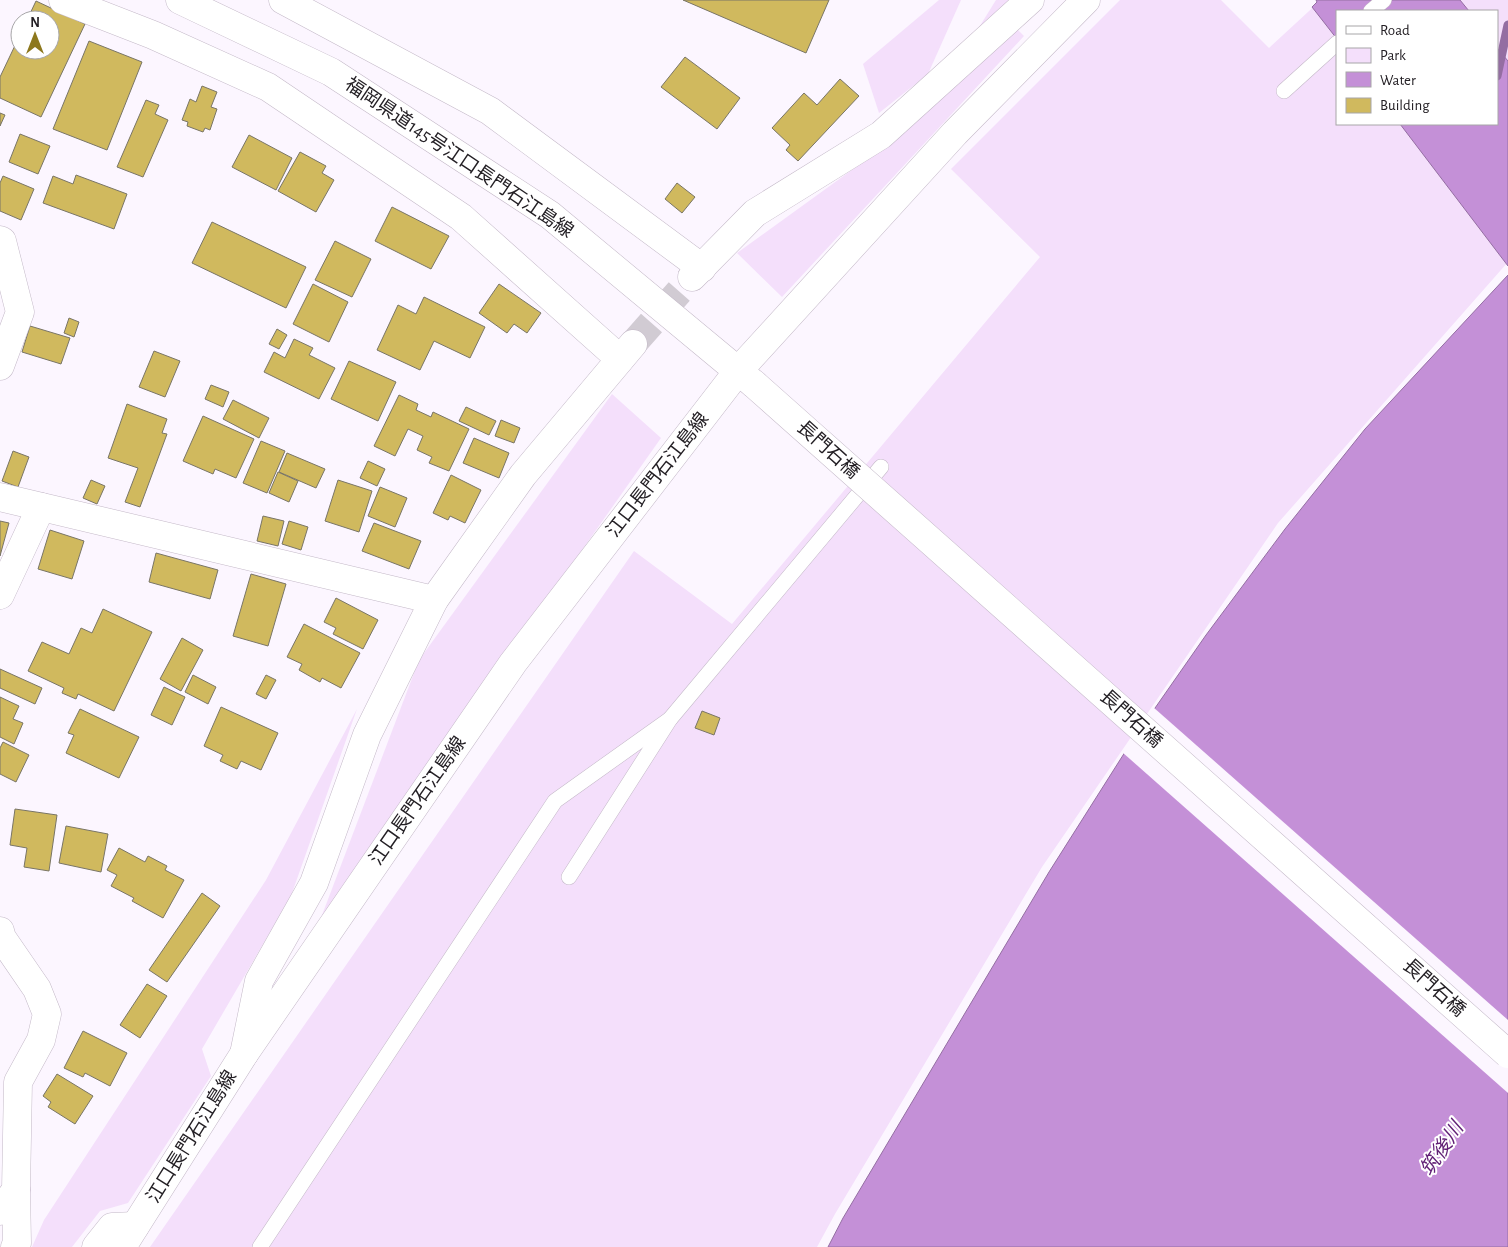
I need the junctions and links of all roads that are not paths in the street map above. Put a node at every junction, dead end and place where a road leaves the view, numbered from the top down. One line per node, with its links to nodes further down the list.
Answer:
1 (63, 0): 17 (street)
2 (180, 0): 12 (street, 福岡県道145号江口長門石江島線)
3 (283, 0): 4 (street)
4 (1030, 0)
5 (1086, 0): 12 (street, 江口長門石江島線)
6 (1384, 0): 7 (lane)
7 (1372, 10)
8 (1336, 44): 9 (lane)
9 (1284, 91)
10 (0, 240): 11 (street)
11 (0, 366)
12 (746, 378): 21 (street, 江口長門石江島線); 22 (street, 長門石橋, bridge)
13 (881, 468): 18 (lane)
14 (0, 497): 15 (street)
15 (41, 507): 16 (street); 17 (street)
16 (0, 595)
17 (434, 600): 21 (street)
18 (670, 719): 19 (lane); 29 (lane)
19 (569, 877)
20 (0, 931): 23 (street)
21 (244, 1054): 26 (street, 江口長門石江島線)
22 (1508, 1054)
23 (9, 1078): 24 (street)
24 (16, 1190): 25 (street); 27 (street)
25 (0, 1211)
26 (128, 1237): 28 (street)
27 (15, 1247)
28 (96, 1247)
29 (260, 1247)

